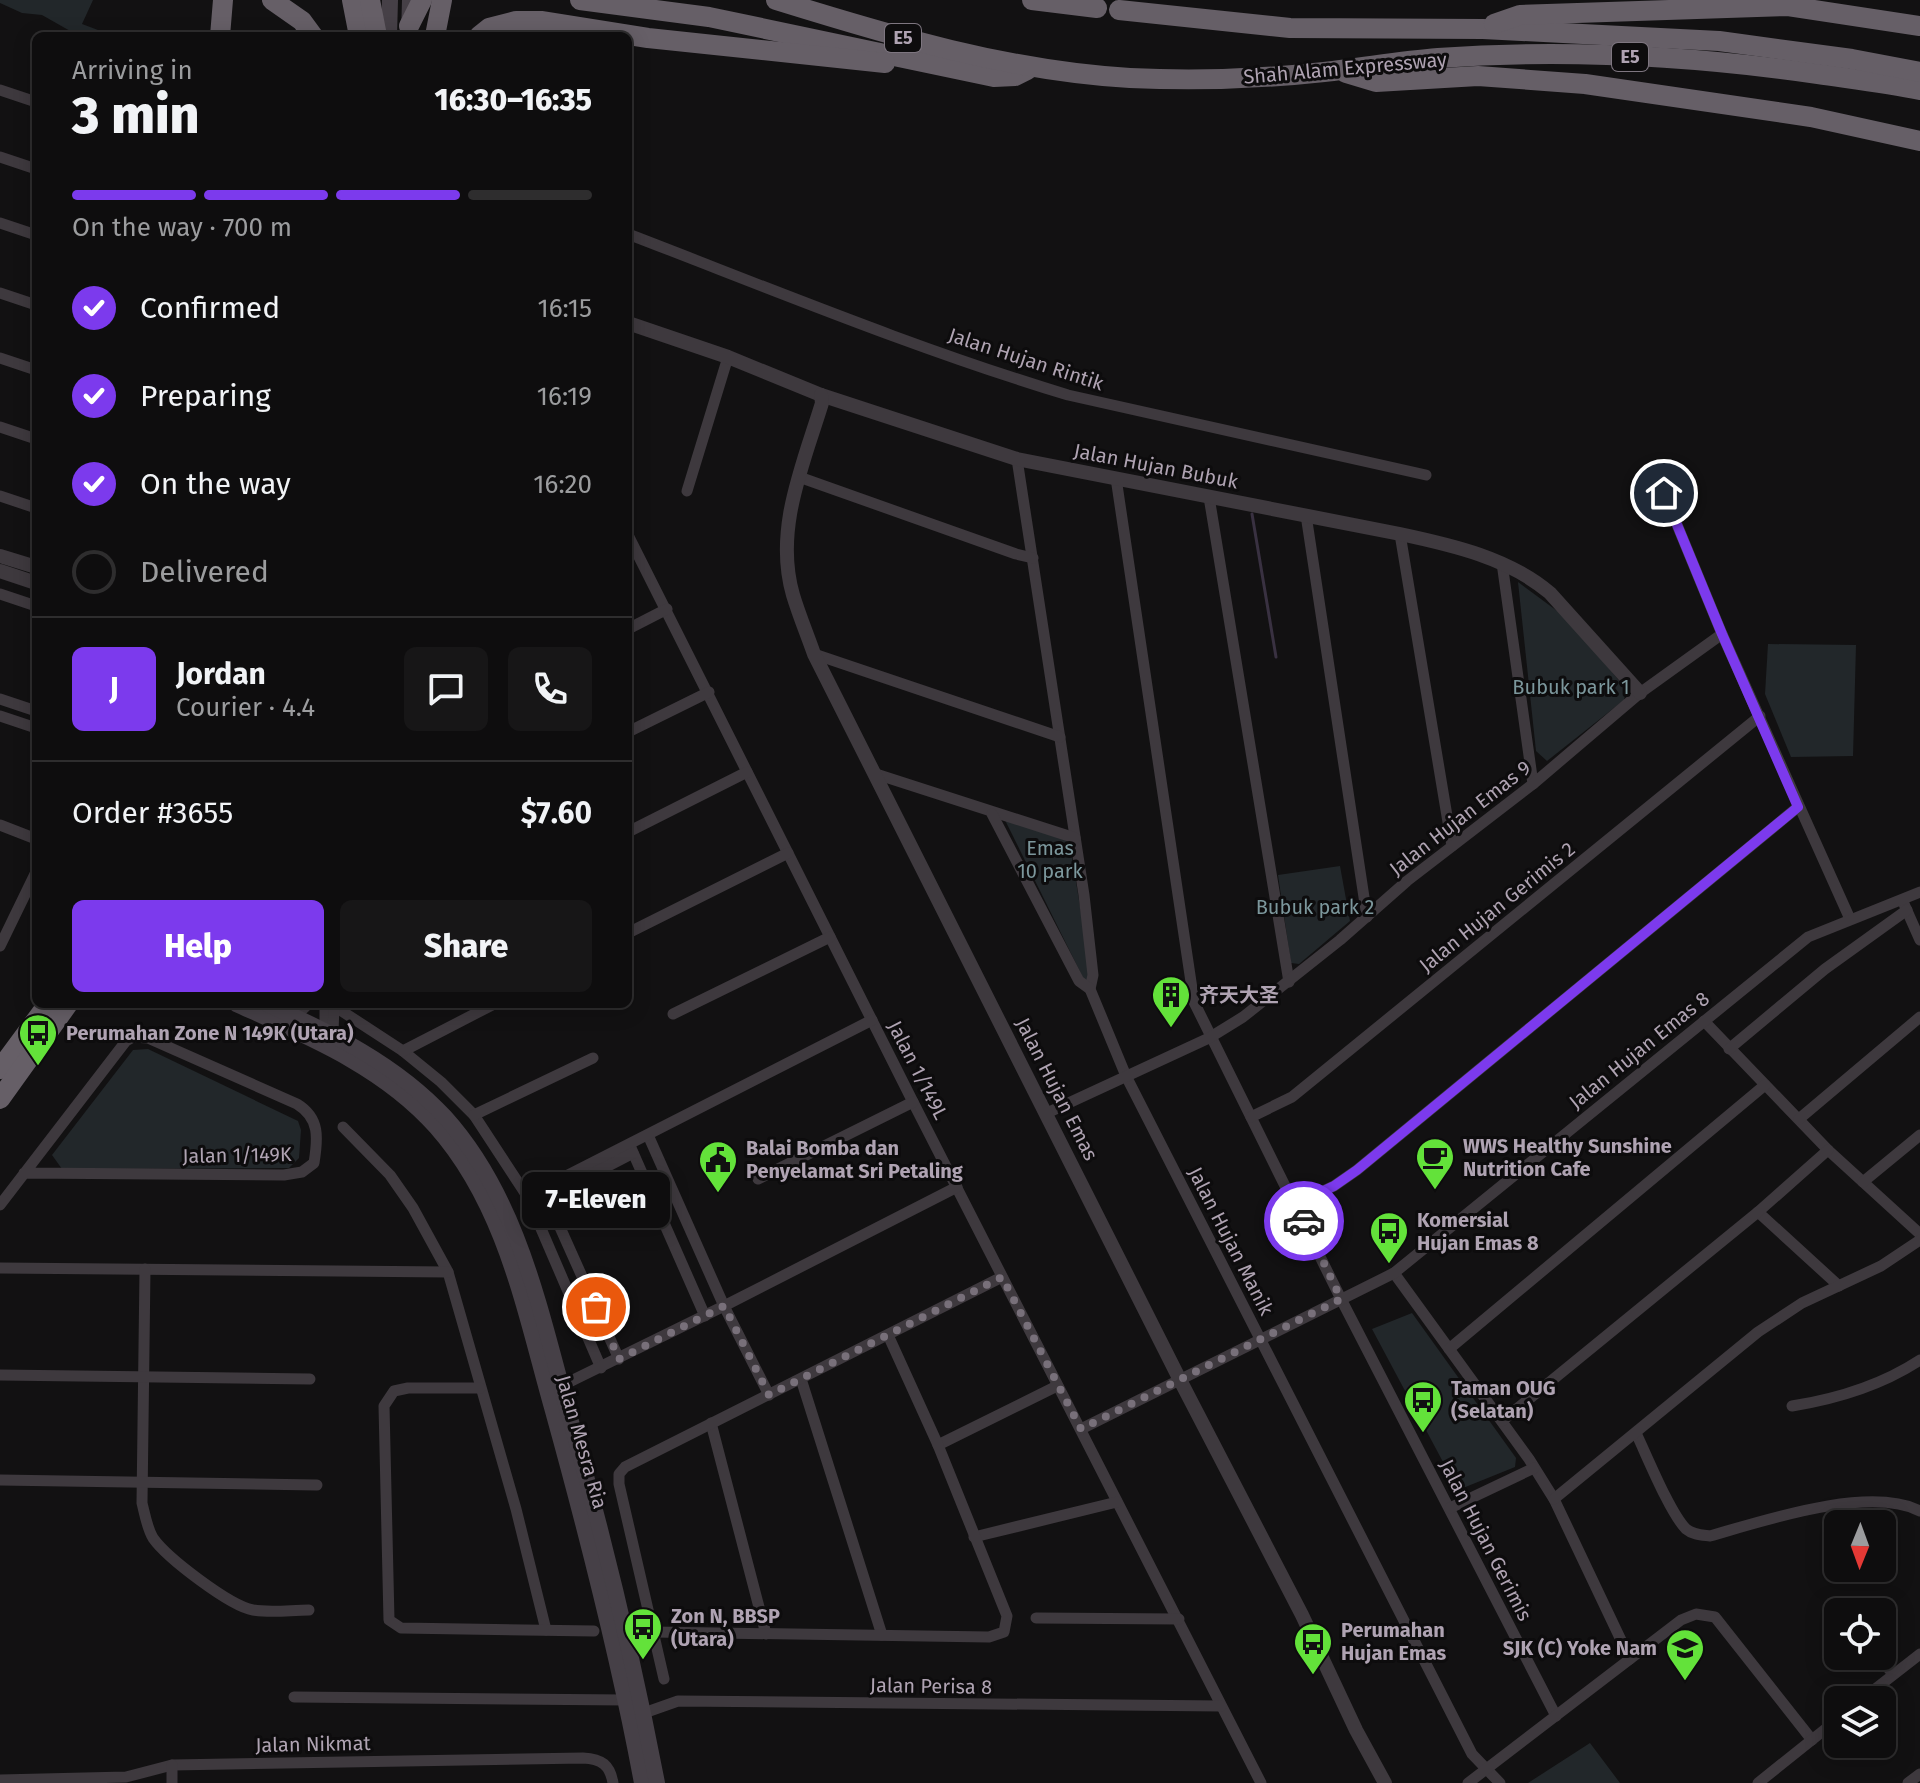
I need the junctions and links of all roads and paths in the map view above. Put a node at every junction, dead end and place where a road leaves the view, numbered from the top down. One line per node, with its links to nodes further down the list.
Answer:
1 (223, 0): 17 (highway)
2 (272, 0): 18 (highway)
3 (291, 0): 19 (highway)
4 (352, 0): 20 (highway)
5 (370, 0): 21 (highway)
6 (410, 0): 16 (main road)
7 (422, 0): 16 (highway)
8 (442, 0): 22 (highway)
9 (580, 0): 26 (highway)
10 (776, 0): 27 (highway, Shah Alam Expressway / E5)
11 (1032, 0): 12 (highway)
12 (1097, 8)
13 (1119, 10): 15 (highway, Shah Alam Expressway / E5)
14 (1920, 26): 15 (highway)
15 (1483, 29): 29 (highway, Shah Alam Expressway / E5)
16 (409, 31)
17 (220, 32)
18 (310, 32)
19 (327, 32)
20 (358, 32)
21 (376, 32)
22 (436, 32)
23 (484, 32): 24 (highway)
24 (610, 32)
25 (632, 35): 26 (highway)
26 (914, 59): 27 (highway)
27 (1031, 68): 28 (highway, Shah Alam Expressway / E5)
28 (1338, 70): 31 (highway, Shah Alam Expressway / E5); 33 (highway)
29 (1920, 72)
30 (0, 90): 32 (street)
31 (1920, 90)
32 (32, 101)
33 (1920, 141)
34 (0, 157): 35 (street)
35 (32, 168)
36 (0, 223): 37 (street)
37 (32, 234)
38 (632, 236): 49 (street, Jalan Hujan Rintik)
39 (0, 293): 40 (street)
40 (32, 304)
41 (632, 324): 42 (street, Jalan Hujan Bubuk)
42 (728, 357): 45 (street, Jalan Hujan Bubuk); 52 (street)
43 (0, 358): 44 (street)
44 (32, 369)
45 (821, 395): 48 (street, Jalan Hujan Bubuk); 50 (street, Jalan Hujan Emas)
46 (0, 427): 47 (street)
47 (32, 438)
48 (1017, 459): 51 (street, Jalan Hujan Bubuk); 61 (street)
49 (1426, 475)
50 (799, 477): 61 (street); 71 (street, Jalan Hujan Emas)
51 (1116, 478): 55 (street, Jalan Hujan Bubuk); 119 (street, Jalan Hujan Gerimis)
52 (687, 491)
53 (1664, 493): 70 (street)
54 (0, 496): 56 (street)
55 (1209, 497): 57 (street, Jalan Hujan Bubuk); 101 (street)
56 (32, 507)
57 (1306, 515): 58 (street, Jalan Hujan Bubuk); 95 (street)
58 (1400, 534): 62 (street, Jalan Hujan Bubuk); 90 (street)
59 (632, 543): 68 (street, Jalan 1/149L)
60 (0, 556): 63 (street)
61 (1033, 558): 80 (street)
62 (1502, 563): 73 (street, Jalan Hujan Bubuk); 83 (street)
63 (32, 566)
64 (0, 571): 65 (street)
65 (32, 582)
66 (0, 594): 67 (street)
67 (32, 605)
68 (667, 609): 69 (street); 72 (street, Jalan 1/149L)
69 (632, 627)
70 (1722, 634): 73 (street, Jalan Hujan Emas 9); 77 (street)
71 (814, 654): 80 (street); 82 (street, Jalan Hujan Emas)
72 (709, 692): 79 (street); 81 (street, Jalan 1/149L)
73 (1640, 693): 83 (street, Jalan Hujan Emas 9)
74 (0, 699): 75 (street)
75 (32, 710)
76 (0, 716): 78 (street)
77 (1760, 716): 84 (street); 132 (street, Jalan Hujan Gerimis 2)
78 (32, 727)
79 (632, 730)
80 (1060, 737): 89 (street)
81 (747, 772): 87 (street); 91 (street, Jalan 1/149L)
82 (876, 774): 85 (street); 130 (street, Jalan Hujan Emas)
83 (1533, 784): 90 (street, Jalan Hujan Emas 9)
84 (1798, 807): 96 (street); 144 (street)
85 (992, 814): 89 (street); 102 (street, Jalan Hujan Manik)
86 (0, 825): 88 (street)
87 (632, 830)
88 (32, 837)
89 (1075, 838): 102 (street)
90 (1452, 846): 95 (street, Jalan Hujan Emas 9)
91 (788, 853): 97 (street); 98 (street, Jalan 1/149L)
92 (32, 880): 99 (street)
93 (1920, 892): 94 (street)
94 (1905, 905): 96 (street, Jalan Hujan Emas 8); 100 (street); 120 (street)
95 (1367, 917): 101 (street, Jalan Hujan Emas 9)
96 (1850, 919): 116 (street, Jalan Hujan Emas 8)
97 (632, 931)
98 (830, 937): 113 (street); 115 (street, Jalan 1/149L)
99 (2, 940)
100 (1920, 940)
101 (1289, 982): 119 (street, Jalan Hujan Emas 9)
102 (1090, 989): 125 (street, Jalan Hujan Manik)
103 (37, 1008): 123 (main road)
104 (45, 1008): 124 (highway)
105 (68, 1008): 127 (highway)
106 (69, 1008): 129 (main road)
107 (248, 1008): 117 (main road, Jalan Mesra Ria)
108 (272, 1008): 117 (main road, Jalan Mesra Ria)
109 (304, 1008): 117 (street)
110 (331, 1008): 118 (street)
111 (336, 1008): 121 (street)
112 (486, 1008): 121 (street)
113 (673, 1014)
114 (1920, 1017): 133 (street)
115 (872, 1020): 128 (street, Jalan 1/149L); 135 (street)
116 (1704, 1021): 120 (street); 152 (street, Jalan Hujan Emas 8)
117 (291, 1022): 118 (main road, Jalan Mesra Ria); 203 (main road, Jalan Mesra Ria)
118 (329, 1032): 169 (main road, Jalan Mesra Ria)
119 (1209, 1038): 125 (street, Jalan Hujan Emas 9); 132 (street, Jalan Hujan Gerimis)
120 (1729, 1049): 126 (street)
121 (403, 1051): 131 (street)
122 (593, 1058): 131 (street)
123 (0, 1059)
124 (0, 1069)
125 (1126, 1076): 130 (street, Jalan Hujan Emas 9); 159 (street, Jalan Hujan Manik)
126 (1765, 1085): 133 (street); 160 (street)
127 (0, 1099)
128 (913, 1102): 140 (street); 142 (street, Jalan 1/149L)
129 (0, 1106)
130 (1047, 1113): 168 (street, Jalan Hujan Emas)
131 (474, 1115): 143 (street)
132 (1251, 1117): 144 (street, Jalan Hujan Gerimis)
133 (1799, 1119): 138 (street)
134 (343, 1127): 151 (street)
135 (648, 1135): 137 (street); 156 (street)
136 (1920, 1135): 141 (street)
137 (631, 1149): 143 (street); 157 (street); 161 (street)
138 (1828, 1150): 141 (street); 146 (street)
139 (24, 1173): 139 (street, Jalan 1/149K); 145 (street, Jalan 1/149K)
140 (758, 1179)
141 (1863, 1182): 147 (street)
142 (957, 1187): 153 (street, Jalan 1/149L); 156 (street)
143 (527, 1196): 163 (street)
144 (1295, 1204): 155 (street, Jalan Hujan Gerimis)
145 (0, 1205)
146 (1758, 1212): 154 (street); 174 (street)
147 (1920, 1234)
148 (1920, 1240): 154 (street)
149 (0, 1268): 150 (street)
150 (145, 1269): 151 (street); 165 (street)
151 (448, 1272): 171 (street)
152 (1394, 1273): 155 (street, Jalan Hujan Emas 8); 160 (street)
153 (1002, 1277): 158 (street); 170 (street, Jalan 1/149L)
154 (1839, 1286): 177 (street)
155 (1341, 1299): 159 (street, Jalan Hujan Emas 8); 185 (street, Jalan Hujan Gerimis)
156 (724, 1306): 157 (street); 172 (street)
157 (705, 1316): 161 (street)
158 (888, 1335): 167 (street); 178 (street)
159 (1260, 1339): 168 (street, Jalan Hujan Emas 8); 210 (street, Jalan Hujan Manik)
160 (1449, 1349): 174 (street)
161 (619, 1359): 163 (street)
162 (1920, 1360): 173 (street)
163 (601, 1368): 169 (street)
164 (0, 1375): 165 (street)
165 (144, 1377): 166 (street); 181 (street)
166 (310, 1379)
167 (801, 1379): 172 (street); 195 (street)
168 (1180, 1380): 176 (street, Jalan Hujan Emas 8); 219 (street, Jalan Hujan Emas)
169 (561, 1386): 205 (main road, Jalan Mesra Ria)
170 (1057, 1386): 176 (street, Jalan 1/149L); 178 (street)
171 (480, 1388): 191 (street); 191 (street)
172 (769, 1395): 175 (street)
173 (1792, 1406)
174 (1502, 1421): 179 (street)
175 (711, 1423): 193 (street); 194 (street)
176 (1081, 1429): 184 (street, Jalan 1/149L)
177 (1636, 1433): 183 (street); 186 (street)
178 (938, 1445): 187 (street)
179 (1534, 1468): 183 (street); 185 (street)
180 (0, 1480): 181 (street)
181 (142, 1483): 182 (street); 188 (street)
182 (317, 1485)
183 (1554, 1499): 197 (street)
184 (1117, 1502): 187 (street); 190 (street, Jalan 1/149L)
185 (1450, 1508): 206 (street, Jalan Hujan Gerimis)
186 (1919, 1508)
187 (974, 1537): 195 (street)
188 (309, 1610)
189 (1036, 1618): 190 (street)
190 (1179, 1619): 204 (street, Jalan 1/149L)
191 (546, 1630): 192 (street)
192 (594, 1631)
193 (653, 1632): 194 (street); 200 (street)
194 (766, 1634): 195 (street)
195 (882, 1635)
196 (1920, 1654): 199 (street)
197 (1630, 1659): 206 (street); 208 (street)
198 (1890, 1670): 199 (street)
199 (1893, 1674): 201 (street)
200 (664, 1679)
201 (1878, 1686)
202 (294, 1697): 203 (street)
203 (626, 1700): 216 (main road, Jalan Mesra Ria)
204 (1221, 1706): 205 (street, Jalan Perisa 8); 218 (street, Jalan 1/149L)
205 (644, 1713): 217 (main road, Jalan Mesra Ria)
206 (1556, 1716): 210 (street)
207 (1824, 1730): 208 (street)
208 (1812, 1740): 222 (street)
209 (172, 1765): 213 (street, Jalan Nikmat); 214 (street); 215 (street, Jalan Nikmat)
210 (1488, 1768): 220 (street); 221 (street, Jalan Hujan Manik)
211 (1920, 1774): 223 (street)
212 (0, 1780): 213 (street, Jalan Nikmat)
213 (45, 1781)
214 (172, 1783)
215 (613, 1783)
216 (642, 1783)
217 (657, 1783)
218 (1261, 1783)
219 (1385, 1783)
220 (1468, 1783)
221 (1500, 1783)
222 (1758, 1783)
223 (1908, 1783)

